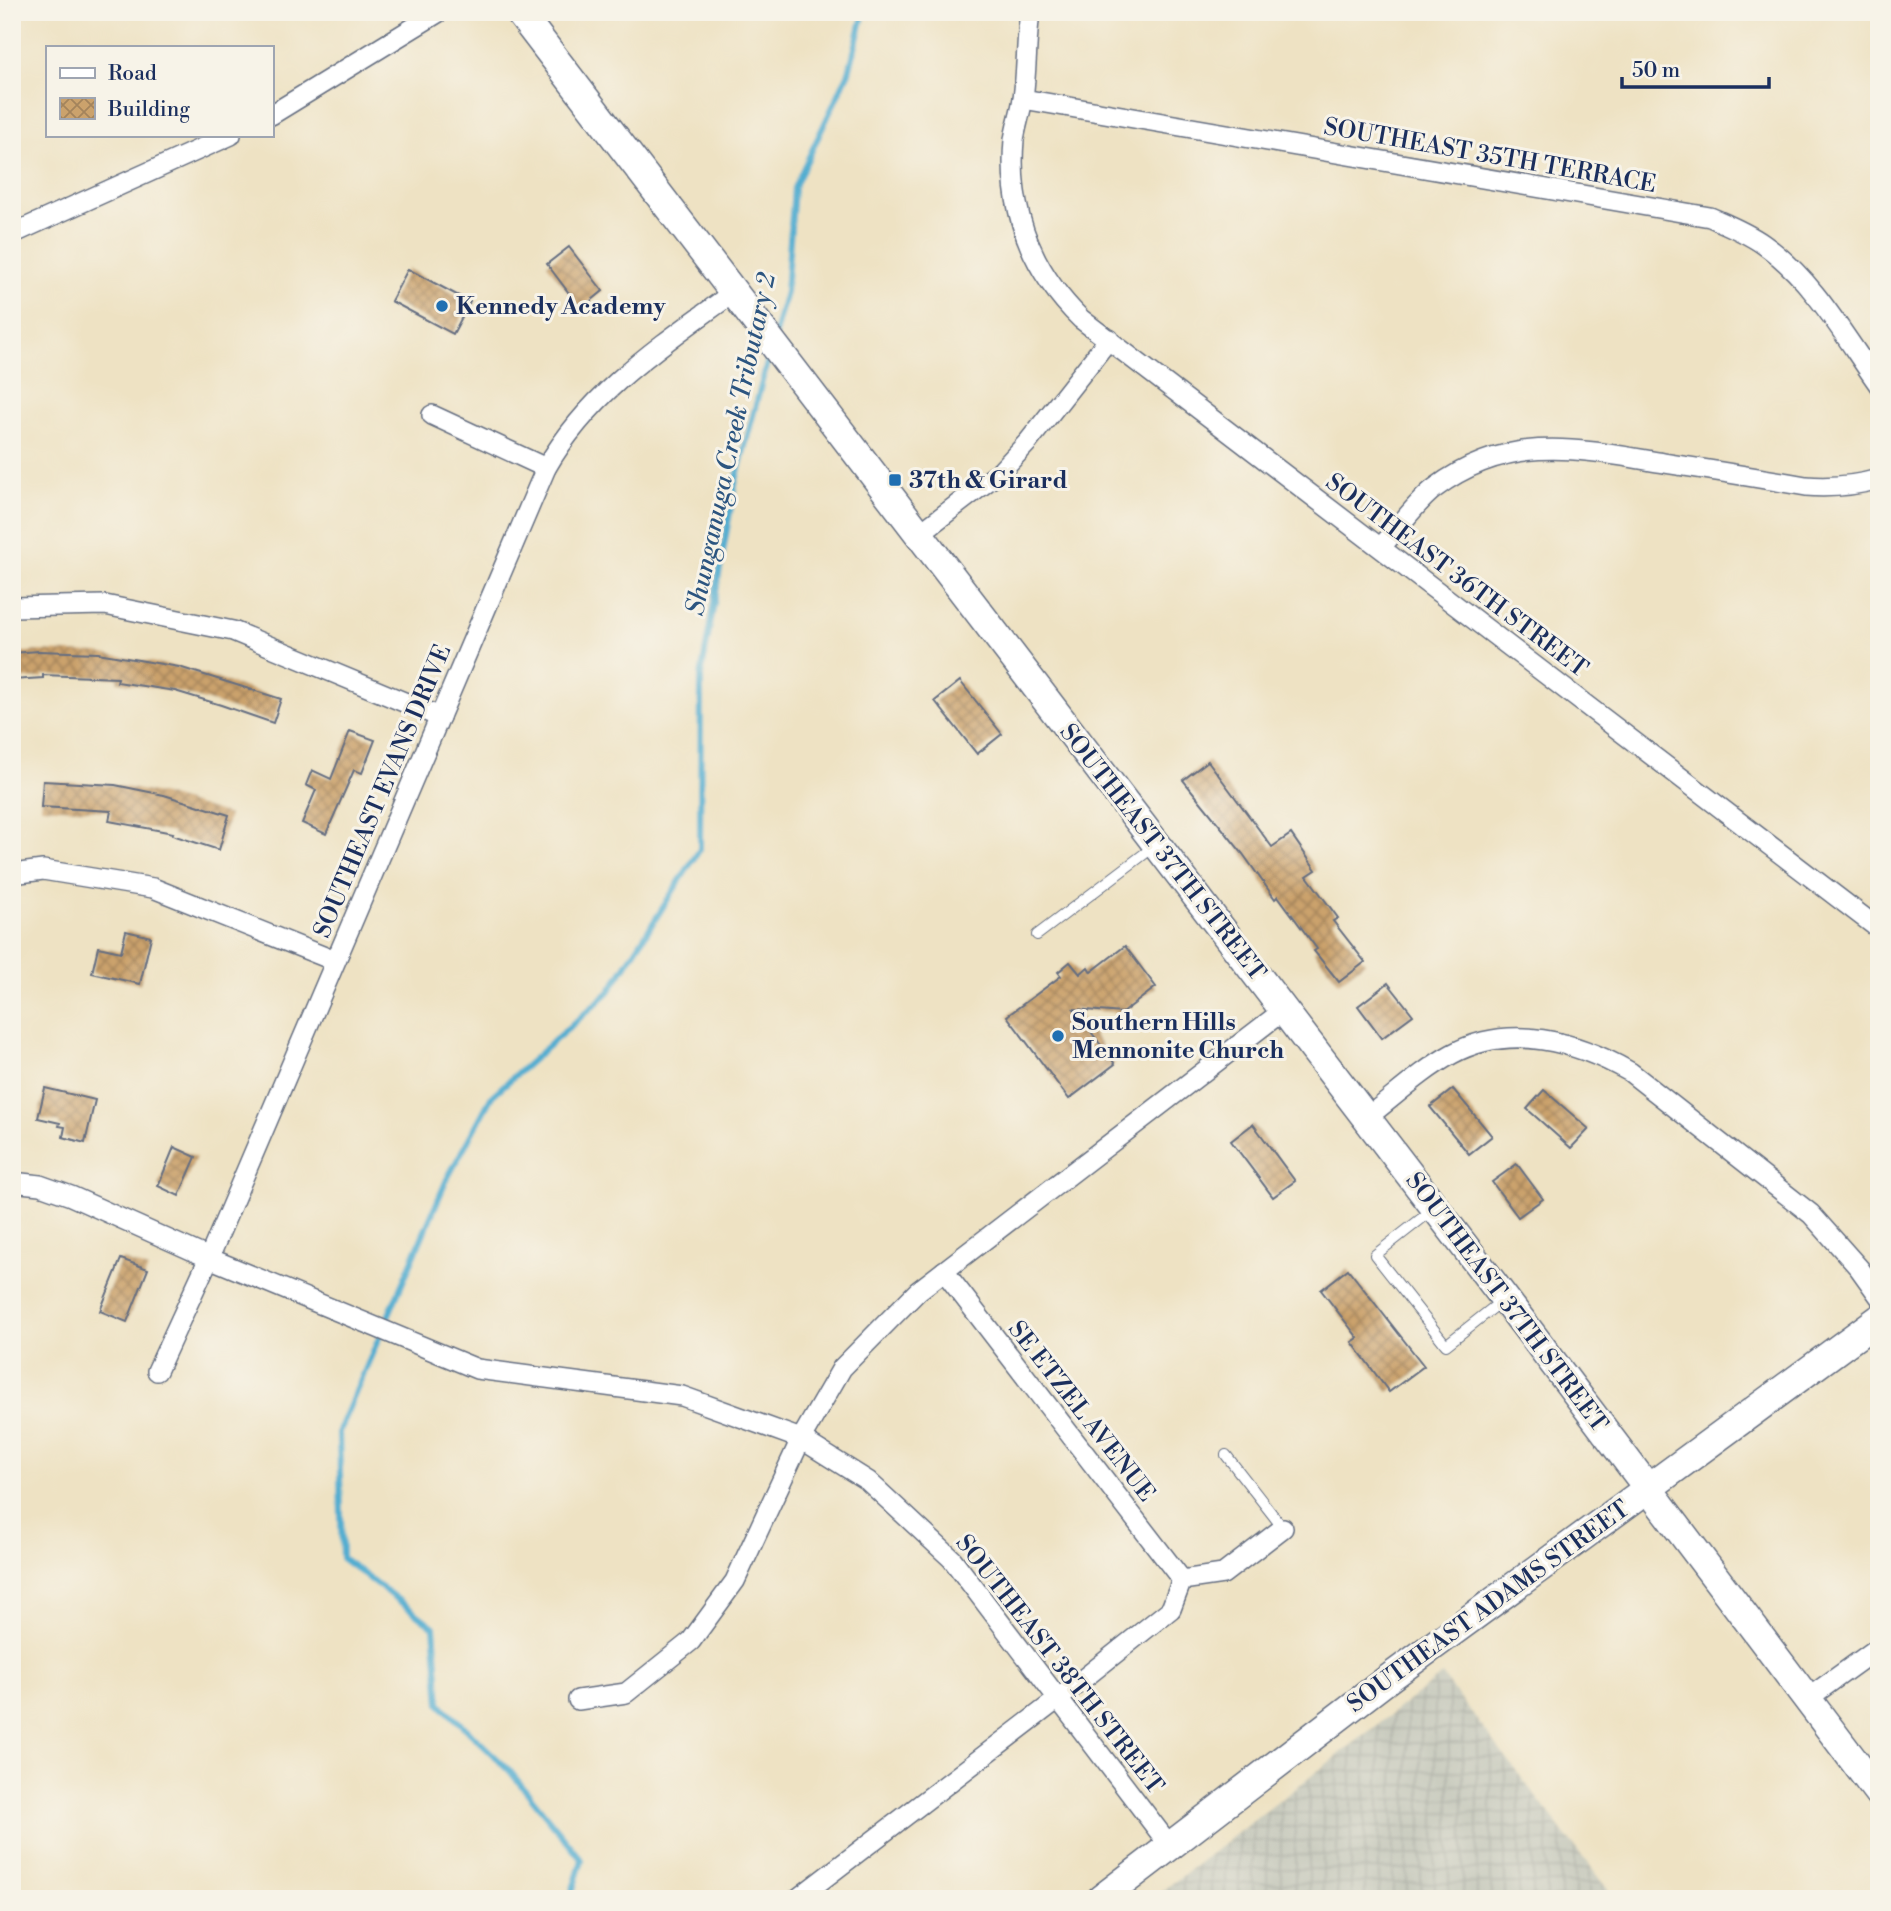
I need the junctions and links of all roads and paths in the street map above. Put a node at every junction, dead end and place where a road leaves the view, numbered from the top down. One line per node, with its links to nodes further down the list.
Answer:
1 (439, 12): 5 (street)
2 (1030, 12): 4 (street, SOUTHEAST 36TH STREET)
3 (522, 13): 8 (main road, SOUTHEAST 37TH STREET)
4 (1023, 99): 9 (street, SOUTHEAST 36TH STREET); 10 (street, SOUTHEAST 35TH TERRACE)
5 (273, 114)
6 (229, 136): 7 (street)
7 (12, 234)
8 (738, 298): 12 (street, SOUTHEAST EVANS DRIVE); 14 (main road, SOUTHEAST 37TH STREET)
9 (1109, 340): 14 (street); 15 (street, SOUTHEAST 36TH STREET)
10 (1879, 385)
11 (432, 415): 12 (street)
12 (546, 468): 17 (street, SOUTHEAST EVANS DRIVE)
13 (1879, 479): 15 (street)
14 (919, 534): 18 (main road, SOUTHEAST 37TH STREET)
15 (1381, 547): 20 (street, SOUTHEAST 36TH STREET)
16 (12, 607): 17 (street)
17 (440, 717): 22 (street, SOUTHEAST EVANS DRIVE)
18 (1157, 845): 21 (lane); 23 (main road, SOUTHEAST 37TH STREET)
19 (12, 874): 22 (street)
20 (1879, 929)
21 (1037, 935)
22 (335, 961): 27 (street, SOUTHEAST EVANS DRIVE)
23 (1284, 1010): 24 (main road, SOUTHEAST 37TH STREET); 28 (street)
24 (1366, 1118): 26 (main road, SOUTHEAST 37TH STREET); 29 (street)
25 (12, 1182): 27 (street, SOUTHEAST 38TH STREET)
26 (1435, 1208): 30 (main road, SOUTHEAST 37TH STREET); 30 (lane)
27 (209, 1258): 32 (street, SOUTHEAST EVANS DRIVE); 33 (street, SOUTHEAST 38TH STREET)
28 (944, 1271): 33 (street); 37 (street, SE ETZEL AVENUE)
29 (1879, 1296)
30 (1504, 1299): 35 (main road, SOUTHEAST 37TH STREET)
31 (1879, 1319): 35 (main road, SOUTHEAST ADAMS STREET)
32 (157, 1371)
33 (801, 1439): 39 (street, SOUTHEAST 38TH STREET); 41 (street)
34 (1226, 1455): 36 (lane)
35 (1648, 1488): 40 (main road, SOUTHEAST 37TH STREET); 43 (main road, SOUTHEAST ADAMS STREET)
36 (1283, 1528): 37 (street)
37 (1182, 1580): 39 (street)
38 (1879, 1647): 40 (street)
39 (1058, 1699): 43 (street, SOUTHEAST 38TH STREET); 44 (street)
40 (1807, 1699): 42 (main road, SOUTHEAST 37TH STREET)
41 (578, 1700)
42 (1879, 1794)
43 (1170, 1846): 45 (main road, SOUTHEAST ADAMS STREET)
44 (797, 1899)
45 (1101, 1899)

